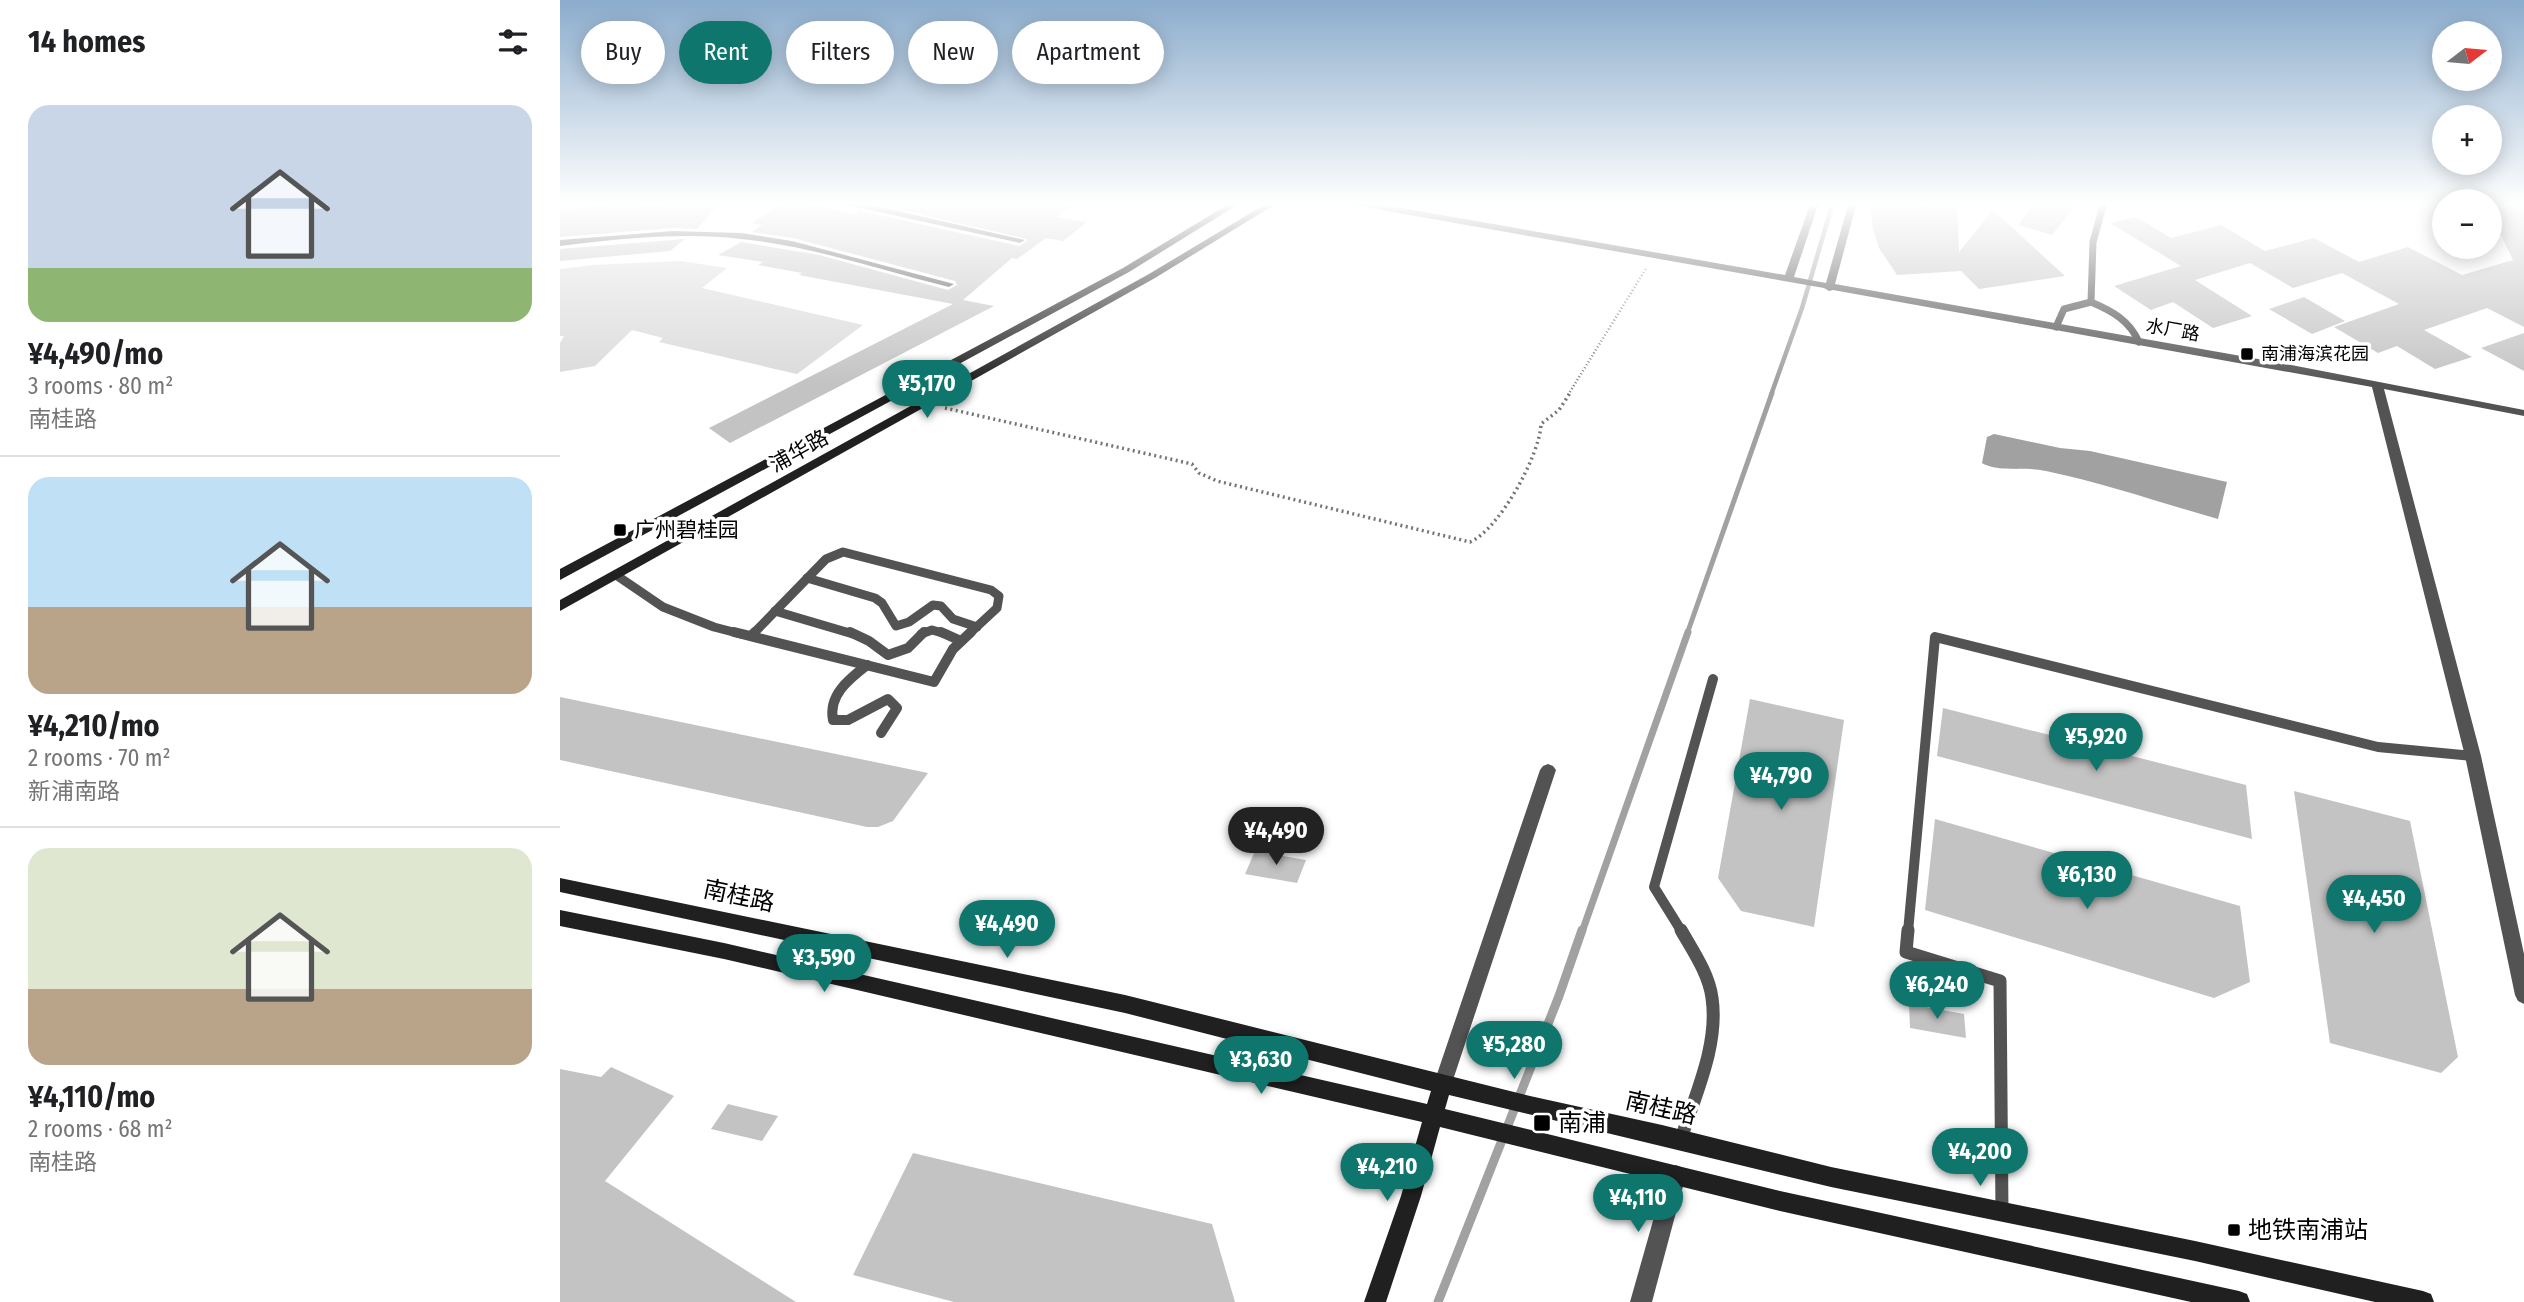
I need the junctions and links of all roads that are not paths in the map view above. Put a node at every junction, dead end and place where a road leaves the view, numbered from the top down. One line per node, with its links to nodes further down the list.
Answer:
1 (865, 263): 9 (street)
2 (1138, 263): 16 (main road, 浦华路)
3 (1174, 263): 17 (main road, 浦华路)
4 (1691, 263): 8 (street)
5 (1797, 263): 8 (street)
6 (1836, 263): 10 (street)
7 (2092, 263): 11 (lane)
8 (1792, 281): 10 (street, 水厂路)
9 (949, 284)
10 (1829, 288): 12 (street, 水厂路)
11 (2091, 302): 12 (lane); 13 (lane)
12 (2056, 327): 13 (street, 水厂路)
13 (2139, 341): 14 (street, 水厂路)
14 (2376, 385): 15 (street, 水厂路); 27 (street)
15 (2524, 413)
16 (560, 575)
17 (616, 575): 19 (main road, 浦华路); 22 (lane)
18 (807, 578): 20 (lane); 21 (lane); 21 (lane)
19 (560, 606)
20 (775, 611): 22 (lane); 23 (lane)
21 (977, 627): 23 (lane)
22 (751, 636): 24 (lane)
23 (961, 641): 24 (lane)
24 (867, 665): 26 (lane)
25 (1713, 679): 34 (lane)
26 (881, 733)
27 (2473, 756): 31 (street); 36 (lane)
28 (1548, 770): 32 (street)
29 (560, 885): 32 (main road, 南桂路)
30 (560, 918): 33 (main road)
31 (2524, 995)
32 (1443, 1083): 33 (main road); 34 (main road, 南桂路)
33 (1436, 1116): 35 (main road); 37 (main road)
34 (1681, 1139): 36 (main road, 南桂路)
35 (1676, 1175): 38 (street); 39 (main road)
36 (2002, 1213): 40 (main road, 南桂路)
37 (1375, 1302)
38 (1640, 1302)
39 (2239, 1302)
40 (2423, 1302)

